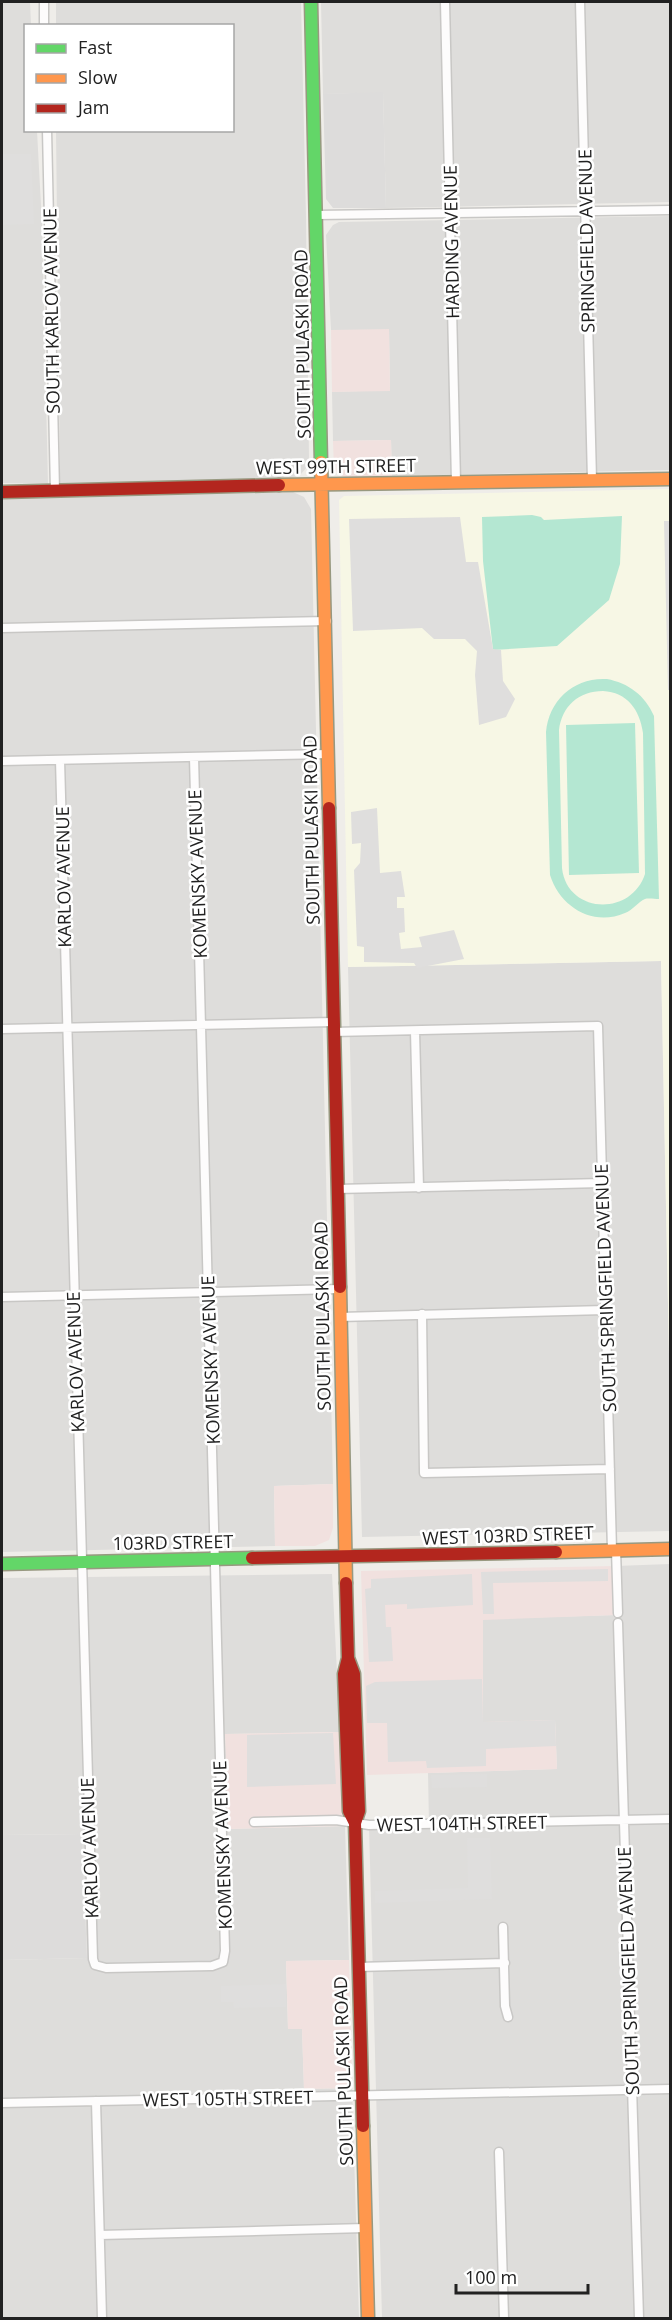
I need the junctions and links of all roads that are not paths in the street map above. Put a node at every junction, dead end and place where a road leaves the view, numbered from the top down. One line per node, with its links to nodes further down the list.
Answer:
1 (44, 2): 5 (street)
2 (311, 2): 10 (main road, SOUTH PULASKI ROAD)
3 (445, 2): 9 (street, HARDING AVENUE)
4 (580, 2): 8 (street, SPRINGFIELD AVENUE)
5 (44, 24)
6 (47, 132): 15 (street, SOUTH KARLOV AVENUE)
7 (670, 210): 8 (street)
8 (585, 212): 9 (street); 12 (street, SPRINGFIELD AVENUE)
9 (451, 214): 10 (street); 13 (street, HARDING AVENUE)
10 (317, 215): 14 (main road, SOUTH PULASKI ROAD)
11 (670, 479): 12 (main road, WEST 99TH STREET)
12 (592, 480): 13 (main road, WEST 99TH STREET)
13 (456, 482): 14 (main road, WEST 99TH STREET)
14 (323, 484): 15 (main road, WEST 99TH STREET); 17 (main road, SOUTH PULASKI ROAD)
15 (55, 491): 16 (main road, WEST 99TH STREET)
16 (2, 492)
17 (327, 621): 18 (street); 19 (main road, SOUTH PULASKI ROAD)
18 (2, 628)
19 (328, 754): 20 (street); 25 (main road, SOUTH PULASKI ROAD)
20 (194, 757): 21 (street); 23 (street, KOMENSKY AVENUE)
21 (60, 760): 22 (street); 24 (street, KARLOV AVENUE)
22 (2, 761)
23 (201, 1024): 24 (street); 25 (street); 32 (street, KOMENSKY AVENUE)
24 (67, 1027): 26 (street); 33 (street, KARLOV AVENUE)
25 (333, 1027): 27 (street); 30 (main road, SOUTH PULASKI ROAD)
26 (2, 1029)
27 (415, 1031): 28 (street, SOUTH SPRINGFIELD AVENUE); 29 (street)
28 (602, 1183): 29 (street); 35 (street, SOUTH SPRINGFIELD AVENUE)
29 (419, 1188): 30 (street)
30 (337, 1189): 31 (main road, SOUTH PULASKI ROAD)
31 (339, 1289): 32 (street); 37 (main road, SOUTH PULASKI ROAD)
32 (208, 1292): 33 (street); 42 (street, KOMENSKY AVENUE)
33 (73, 1296): 34 (street); 43 (street, KARLOV AVENUE)
34 (2, 1297)
35 (605, 1310): 36 (street); 38 (street, SOUTH SPRINGFIELD AVENUE)
36 (422, 1314): 37 (street); 38 (street)
37 (340, 1317): 41 (main road, SOUTH PULASKI ROAD)
38 (610, 1469): 40 (street, SOUTH SPRINGFIELD AVENUE)
39 (670, 1549): 40 (main road, WEST 103RD STREET)
40 (614, 1550): 41 (main road, WEST 103RD STREET); 45 (street, SOUTH SPRINGFIELD AVENUE)
41 (345, 1557): 42 (main road, 103RD STREET); 50 (main road, SOUTH PULASKI ROAD)
42 (215, 1560): 43 (main road, 103RD STREET); 53 (street, KOMENSKY AVENUE)
43 (81, 1562): 44 (main road, 103RD STREET); 53 (street, KARLOV AVENUE)
44 (2, 1564)
45 (618, 1612)
46 (618, 1623): 48 (street, SOUTH SPRINGFIELD AVENUE)
47 (670, 1819): 48 (street, WEST 104TH STREET)
48 (623, 1820): 50 (street, WEST 104TH STREET); 57 (street, SOUTH SPRINGFIELD AVENUE)
49 (254, 1822): 50 (street, WEST 104TH STREET)
50 (355, 1823): 54 (main road, SOUTH PULASKI ROAD)
51 (503, 1927): 52 (street)
52 (505, 1963): 54 (street); 55 (street)
53 (95, 1965)
54 (358, 1967): 58 (main road, SOUTH PULASKI ROAD)
55 (508, 2017)
56 (670, 2089): 57 (street, WEST 105TH STREET)
57 (632, 2090): 58 (street, WEST 105TH STREET); 67 (street, SOUTH SPRINGFIELD AVENUE)
58 (362, 2095): 59 (street, WEST 105TH STREET); 62 (main road, SOUTH PULASKI ROAD)
59 (96, 2101): 60 (street, WEST 105TH STREET); 63 (street)
60 (2, 2103)
61 (499, 2152): 66 (street)
62 (365, 2228): 63 (street); 65 (main road, SOUTH PULASKI ROAD)
63 (100, 2235): 64 (street)
64 (102, 2319)
65 (368, 2319)
66 (504, 2319)
67 (639, 2319)

